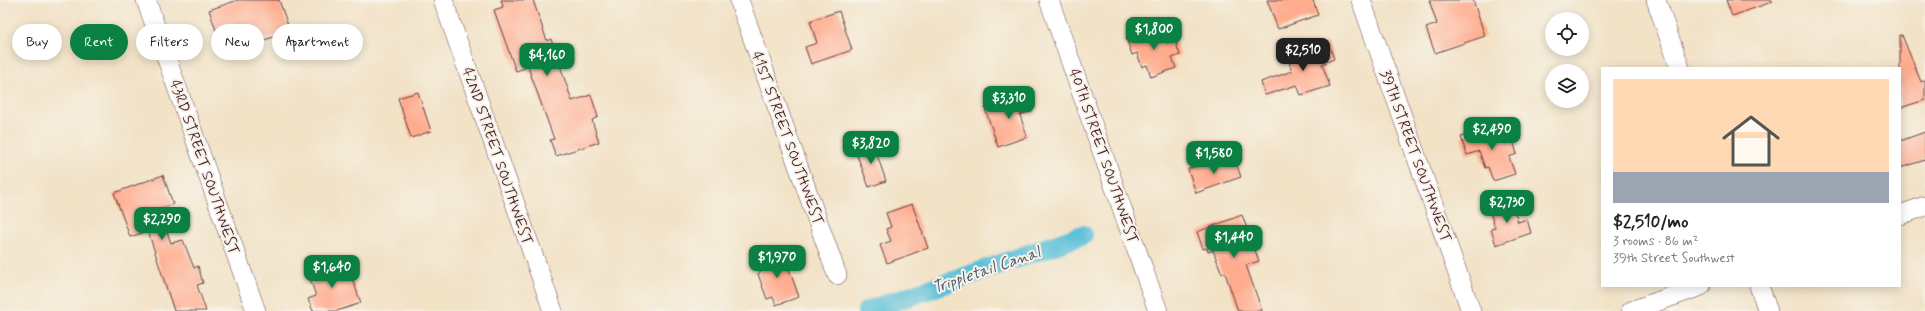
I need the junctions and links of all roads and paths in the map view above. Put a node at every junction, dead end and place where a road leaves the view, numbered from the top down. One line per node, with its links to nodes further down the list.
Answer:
1 (146, 0): 13 (street, 43RD STREET SOUTHWEST)
2 (443, 0): 14 (street, 42ND STREET SOUTHWEST)
3 (739, 0): 10 (street, 41ST STREET SOUTHWEST)
4 (1049, 0): 15 (street, 40TH STREET SOUTHWEST)
5 (1361, 0): 16 (street, 39TH STREET SOUTHWEST)
6 (1656, 0): 7 (street)
7 (1680, 67)
8 (1925, 206): 9 (street)
9 (1901, 215)
10 (837, 275)
11 (1698, 287): 17 (street)
12 (1759, 287): 18 (street)
13 (256, 311)
14 (553, 311)
15 (1158, 311)
16 (1471, 311)
17 (1631, 311)
18 (1768, 311)

